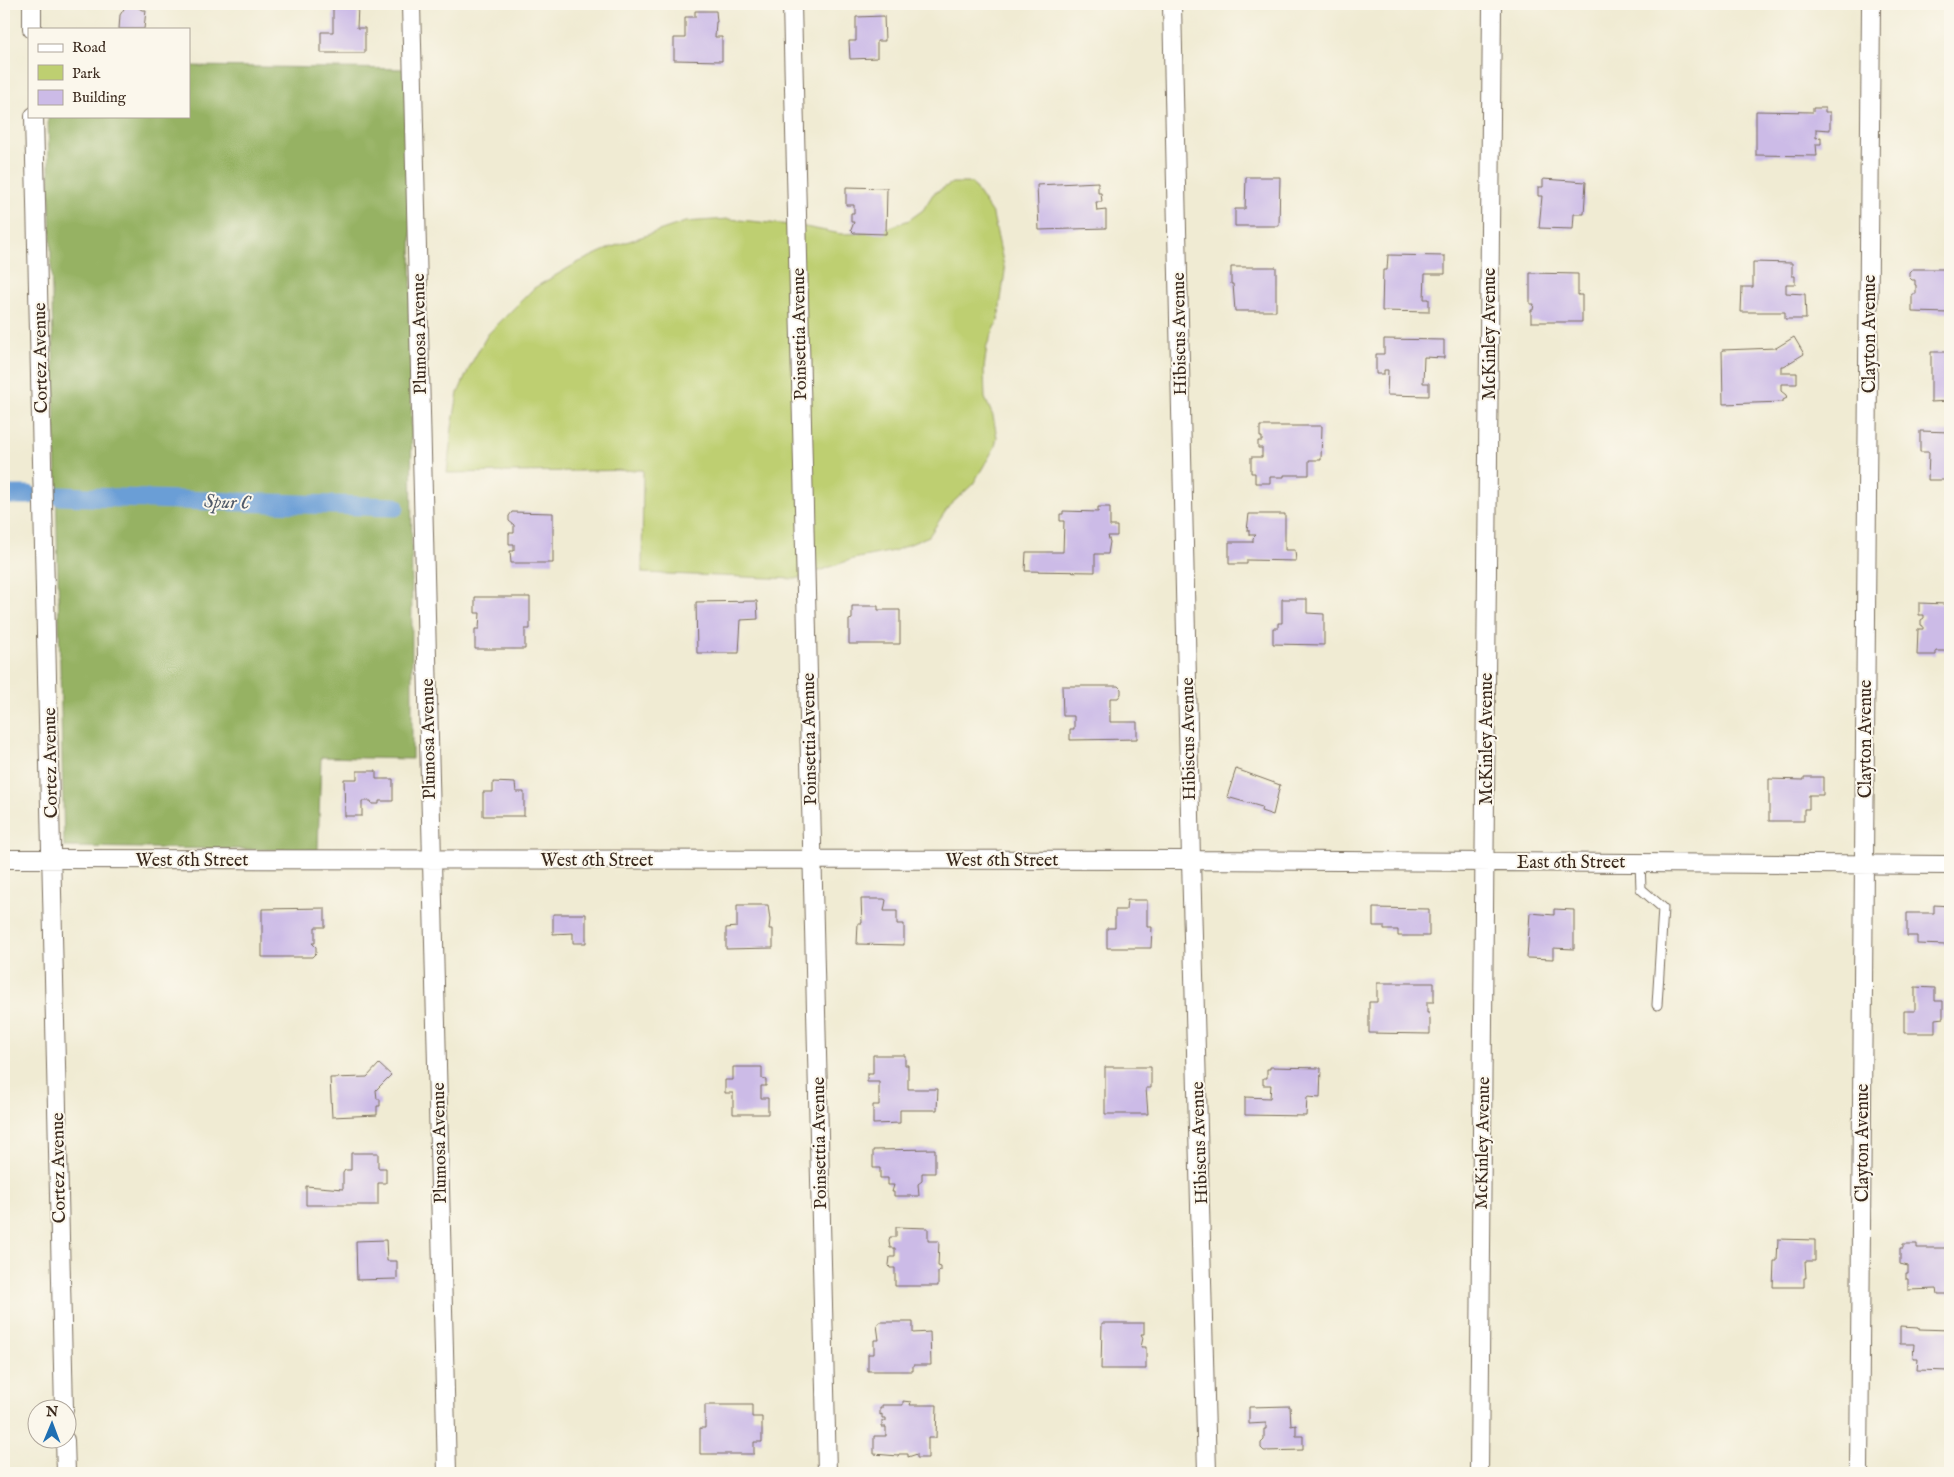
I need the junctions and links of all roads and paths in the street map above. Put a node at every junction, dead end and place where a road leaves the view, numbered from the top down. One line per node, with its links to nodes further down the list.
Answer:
1 (32, 4): 7 (street)
2 (411, 4): 11 (street, Plumosa Avenue)
3 (792, 4): 12 (street, Poinsettia Avenue)
4 (1172, 4): 13 (street, Hibiscus Avenue)
5 (1492, 4): 14 (street, McKinley Avenue)
6 (1871, 4): 16 (street, Clayton Avenue)
7 (32, 28)
8 (34, 118): 10 (street, Cortez Avenue)
9 (4, 859): 10 (street, West 6th Street)
10 (51, 860): 11 (street, West 6th Street); 19 (street, Cortez Avenue)
11 (433, 860): 12 (street, West 6th Street); 22 (street, Plumosa Avenue)
12 (812, 860): 13 (street, West 6th Street); 23 (street, Poinsettia Avenue)
13 (1191, 860): 14 (street, East 6th Street); 24 (street, Hibiscus Avenue)
14 (1484, 862): 15 (street, East 6th Street); 25 (street, McKinley Avenue)
15 (1640, 863): 16 (street, East 6th Street); 18 (lane)
16 (1864, 864): 17 (street, East 6th Street); 26 (street, Clayton Avenue)
17 (1950, 865)
18 (1657, 1005)
19 (64, 1400)
20 (65, 1450): 21 (street)
21 (66, 1473)
22 (447, 1473)
23 (827, 1473)
24 (1208, 1473)
25 (1479, 1473)
26 (1859, 1473)

